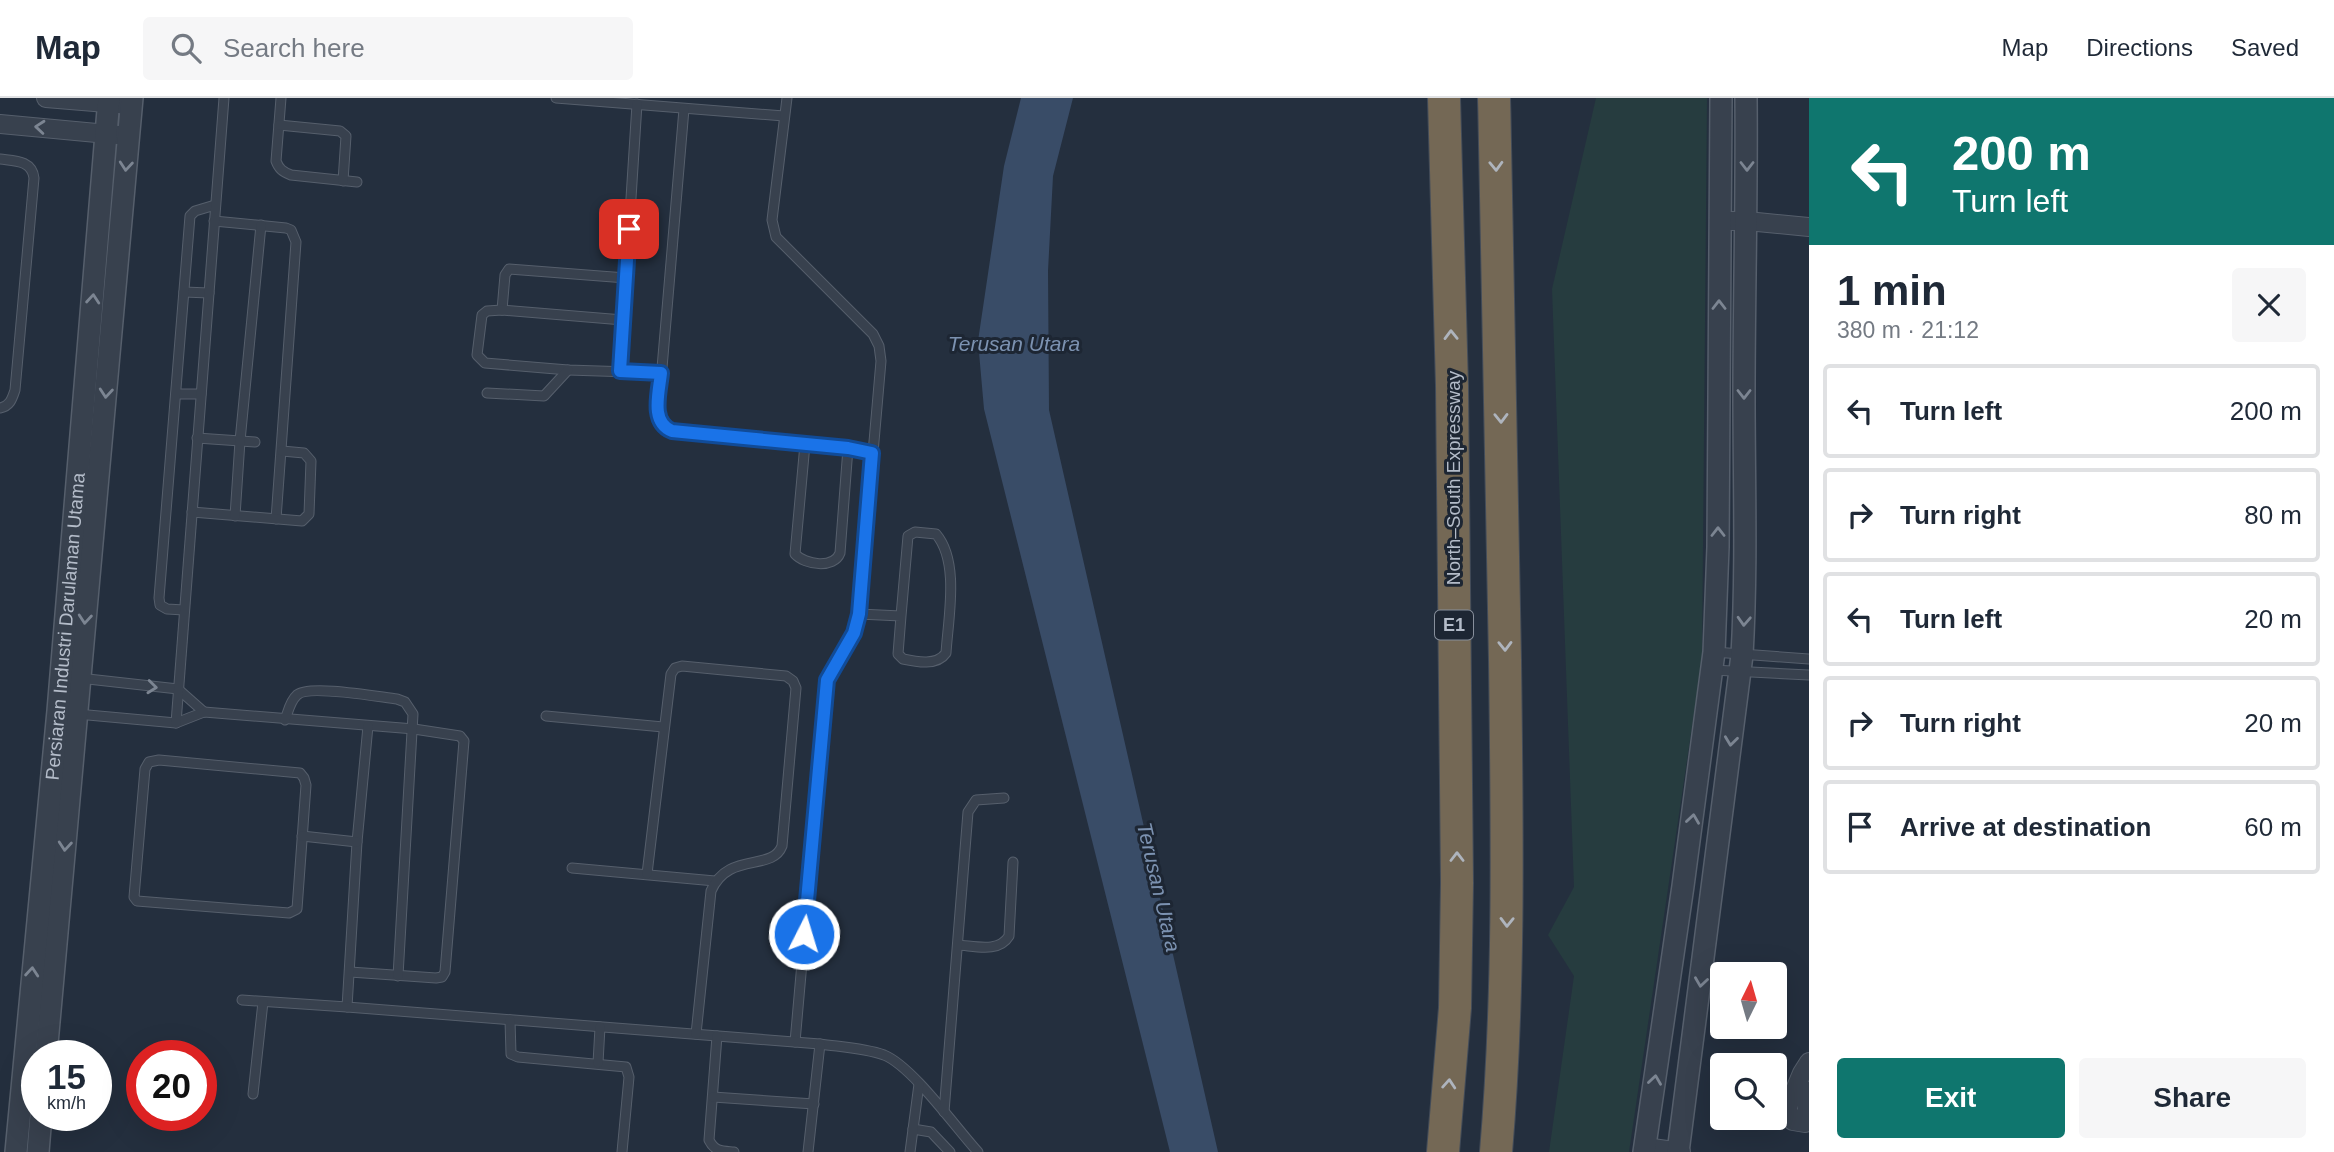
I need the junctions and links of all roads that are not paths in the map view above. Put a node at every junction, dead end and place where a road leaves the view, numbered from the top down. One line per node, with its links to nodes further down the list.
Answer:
1 (46, 98): 10 (street)
2 (224, 98): 22 (lane)
3 (281, 98): 16 (lane)
4 (556, 98): 12 (lane)
5 (787, 98): 14 (lane)
6 (1444, 98): 106 (highway, North–South Expressway / E1, one-way to 6)
7 (1494, 98): 107 (highway, one-way to 107)
8 (1721, 98): 25 (street)
9 (1746, 98): 23 (street, one-way to 23)
10 (109, 101): 11 (street); 17 (street, Persiaran Industri Darulaman Utama)
11 (132, 101): 18 (street, Persiaran Industri Darulaman Utama)
12 (637, 104): 13 (lane); 28 (lane)
13 (684, 109): 14 (lane); 35 (lane)
14 (784, 116): 46 (lane)
15 (0, 124): 17 (street, one-way to 15)
16 (279, 125): 20 (lane); 20 (lane)
17 (107, 133): 18 (street); 57 (street, Persiaran Industri Darulaman Utama, one-way to 17)
18 (129, 136): 57 (street, Persiaran Industri Darulaman Utama, one-way to 57)
19 (0, 159): 39 (lane)
20 (343, 181): 21 (lane)
21 (357, 183)
22 (215, 205): 24 (lane); 29 (lane)
23 (1747, 220): 25 (street); 27 (street); 55 (street, one-way to 55)
24 (214, 221): 26 (lane); 30 (lane)
25 (1720, 221): 54 (street, one-way to 25)
26 (261, 225): 41 (lane); 45 (lane)
27 (1809, 227)
28 (626, 278): 31 (lane); 32 (lane)
29 (184, 292): 30 (lane); 37 (lane)
30 (209, 293): 38 (lane)
31 (502, 310): 32 (lane); 33 (lane)
32 (623, 320): 34 (lane)
33 (568, 370): 34 (lane); 36 (lane)
34 (620, 371): 35 (lane)
35 (661, 373): 43 (lane)
36 (487, 393)
37 (176, 394): 38 (lane); 50 (lane)
38 (201, 394): 40 (lane)
39 (0, 408)
40 (197, 438): 41 (lane); 47 (lane)
41 (240, 441): 42 (lane); 48 (lane)
42 (255, 442)
43 (805, 444): 44 (lane); 44 (lane)
44 (848, 448): 46 (lane)
45 (282, 451): 49 (lane); 49 (lane)
46 (872, 453): 51 (lane)
47 (192, 512): 48 (lane); 50 (lane)
48 (236, 516): 49 (lane)
49 (276, 519)
50 (184, 610): 58 (lane)
51 (859, 614): 52 (lane); 85 (lane)
52 (901, 616): 52 (lane)
53 (1809, 659): 55 (lane)
54 (1714, 661): 55 (lane); 55 (lane); 97 (street, one-way to 54)
55 (1741, 664): 56 (lane); 108 (street, one-way to 108)
56 (1809, 675)
57 (70, 677): 58 (lane, one-way to 58); 60 (street, Persiaran Industri Darulaman Utama)
58 (178, 689): 59 (lane); 63 (lane)
59 (204, 712): 62 (lane); 63 (lane)
60 (67, 713): 63 (lane); 84 (street, Persiaran Industri Darulaman Utama, one-way to 84); 98 (street, Persiaran Industri Darulaman Utama, one-way to 60)
61 (546, 716): 65 (lane)
62 (285, 720): 64 (lane); 66 (lane)
63 (176, 723)
64 (368, 726): 66 (lane); 69 (lane)
65 (663, 727): 72 (lane); 73 (lane)
66 (414, 729): 76 (lane); 76 (lane)
67 (1004, 798): 74 (lane)
68 (302, 836): 68 (lane); 69 (lane)
69 (357, 842): 75 (lane)
70 (1013, 862): 74 (lane)
71 (572, 868): 72 (lane)
72 (648, 874): 73 (lane)
73 (715, 881): 82 (lane)
74 (958, 945): 94 (lane)
75 (350, 972): 76 (lane); 79 (lane)
76 (398, 976)
77 (242, 1000): 78 (lane)
78 (263, 1002): 79 (lane); 91 (lane)
79 (346, 1007): 80 (lane)
80 (510, 1020): 81 (lane); 88 (lane)
81 (600, 1027): 82 (lane); 88 (lane)
82 (696, 1034): 83 (lane)
83 (717, 1036): 85 (lane); 92 (lane)
84 (47, 1040)
85 (795, 1042): 86 (lane)
86 (820, 1044): 89 (lane); 93 (lane)
87 (1809, 1062): 90 (street)
88 (598, 1063): 100 (lane)
89 (919, 1084): 94 (lane); 95 (lane)
90 (1809, 1091)
91 (253, 1094)
92 (713, 1097): 93 (lane); 101 (lane)
93 (814, 1104): 102 (lane)
94 (944, 1112): 105 (lane)
95 (913, 1129): 103 (lane); 104 (lane)
96 (40, 1131): 99 (street)
97 (1644, 1150): 108 (street)
98 (16, 1152)
99 (38, 1152)
100 (622, 1152)
101 (734, 1152)
102 (808, 1152)
103 (910, 1152)
104 (950, 1152)
105 (978, 1152)
106 (1443, 1152)
107 (1496, 1152)
108 (1679, 1152)

